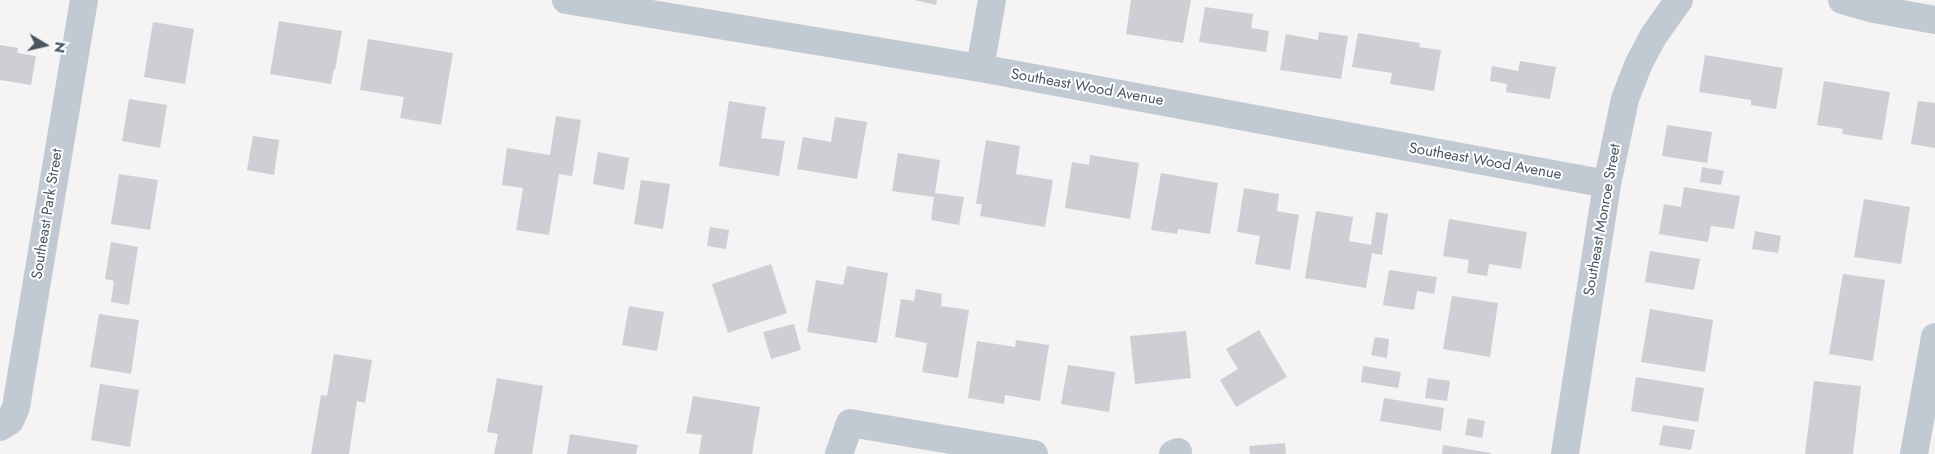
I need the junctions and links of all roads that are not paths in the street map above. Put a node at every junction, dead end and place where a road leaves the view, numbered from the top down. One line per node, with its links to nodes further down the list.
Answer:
1 (84, 0): 10 (street, Southeast Park Street)
2 (566, 0): 7 (street, Southeast Wood Avenue)
3 (992, 0): 7 (street)
4 (1679, 0): 8 (street, Southeast Monroe Street)
5 (1842, 0): 6 (street)
6 (1935, 20)
7 (980, 68): 8 (street, Southeast Wood Avenue)
8 (1607, 184): 13 (street, Southeast Monroe Street)
9 (1935, 337): 14 (street)
10 (3, 426)
11 (839, 454): 12 (street)
12 (1034, 454)
13 (1565, 454)
14 (1914, 454)

